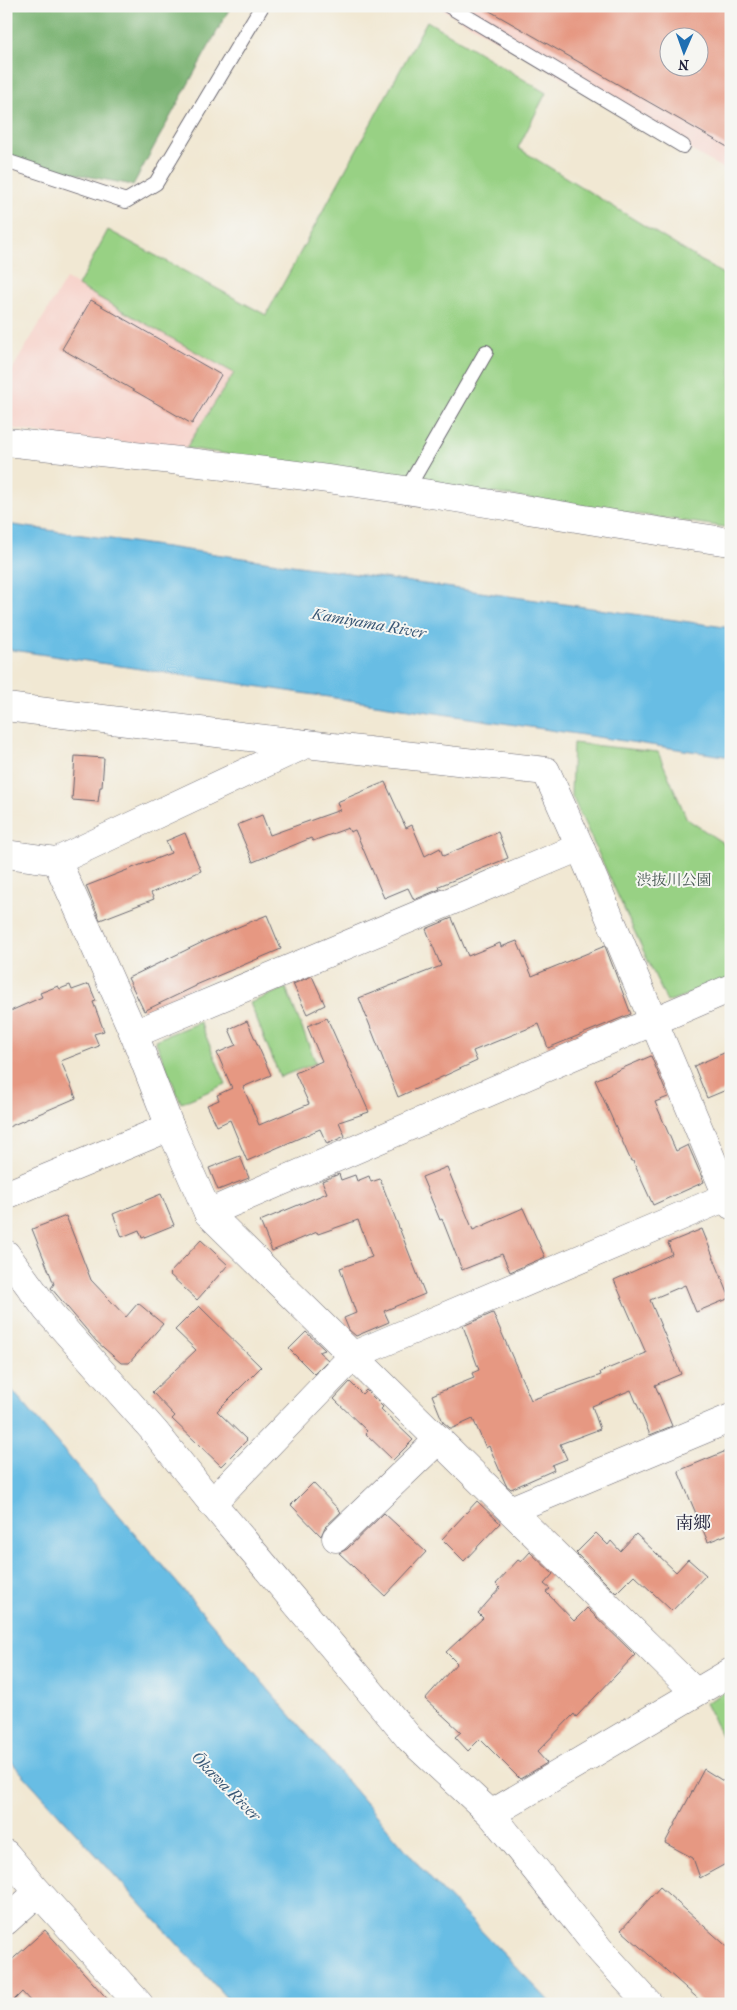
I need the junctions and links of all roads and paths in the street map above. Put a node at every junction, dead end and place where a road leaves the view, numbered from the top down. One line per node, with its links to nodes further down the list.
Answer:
1 (262, 6): 4 (lane)
2 (449, 6): 3 (lane)
3 (682, 146)
4 (6, 161)
5 (486, 352): 7 (lane)
6 (6, 442): 7 (street)
7 (406, 490): 8 (street)
8 (731, 542)
9 (6, 707): 10 (street)
10 (306, 744): 11 (street); 13 (street)
11 (580, 846): 15 (street); 16 (street)
12 (6, 854): 13 (street)
13 (56, 861): 16 (street)
14 (731, 988): 15 (street)
15 (654, 1022): 19 (street); 20 (street)
16 (134, 1034): 17 (street)
17 (170, 1127): 18 (street); 20 (street)
18 (6, 1195)
19 (730, 1199): 22 (street)
20 (208, 1214): 22 (street)
21 (6, 1254): 25 (street)
22 (354, 1355): 24 (street); 25 (street)
23 (731, 1418): 26 (street)
24 (439, 1439): 26 (street); 27 (street)
25 (212, 1503): 30 (street)
26 (511, 1510): 29 (street)
27 (336, 1538)
28 (731, 1672): 29 (street)
29 (695, 1692): 30 (street)
30 (492, 1814): 35 (street)
31 (6, 1854): 32 (street)
32 (38, 1892): 33 (street); 34 (street)
33 (6, 1921)
34 (139, 2004)
35 (650, 2004)

